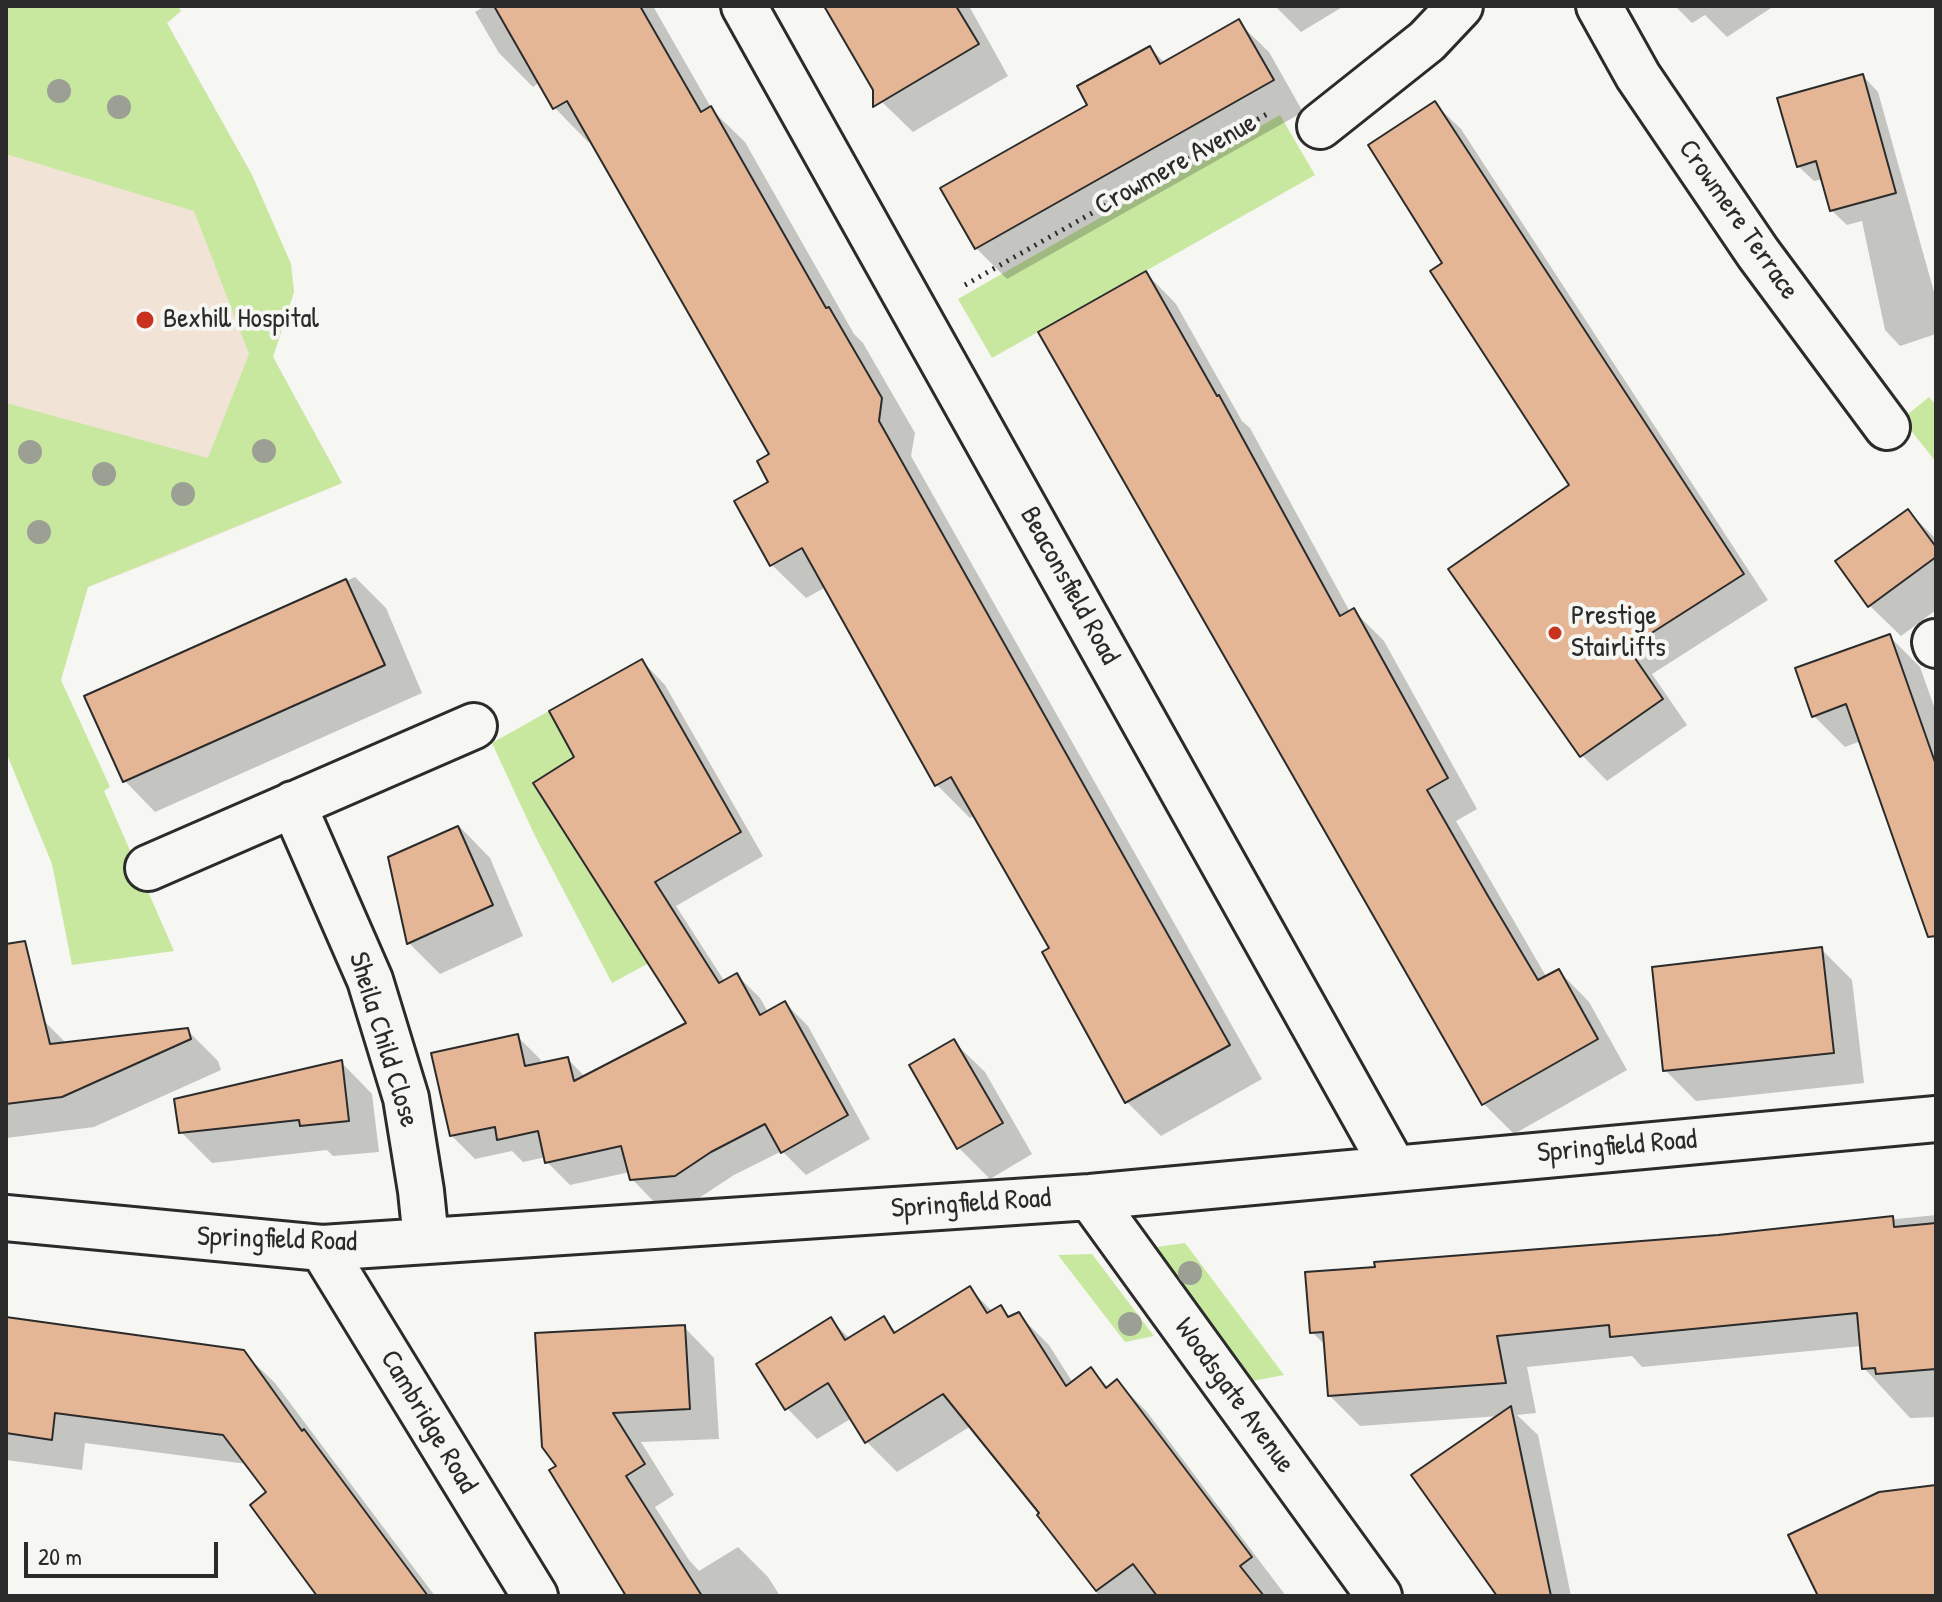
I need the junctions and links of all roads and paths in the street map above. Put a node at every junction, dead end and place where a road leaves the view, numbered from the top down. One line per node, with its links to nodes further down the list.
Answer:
1 (744, 6): 5 (street, Beaconsfield Road)
2 (1460, 6): 4 (street)
3 (1599, 6): 6 (street, Crowmere Terrace)
4 (1320, 126): 5 (path, Crowmere Avenue)
5 (916, 313): 11 (street, Beaconsfield Road)
6 (1887, 427)
7 (474, 726): 8 (street)
8 (293, 804): 9 (street); 14 (street, Sheila Child Close)
9 (148, 868)
10 (1936, 1119): 11 (street, Springfield Road)
11 (1393, 1167): 12 (street, Springfield Road)
12 (1090, 1197): 14 (street, Springfield Road); 17 (street, Woodsgate Avenue)
13 (6, 1218): 15 (street, Springfield Road)
14 (426, 1240): 15 (street, Springfield Road)
15 (322, 1248): 16 (street, Cambridge Road)
16 (535, 1596)
17 (1379, 1596)

